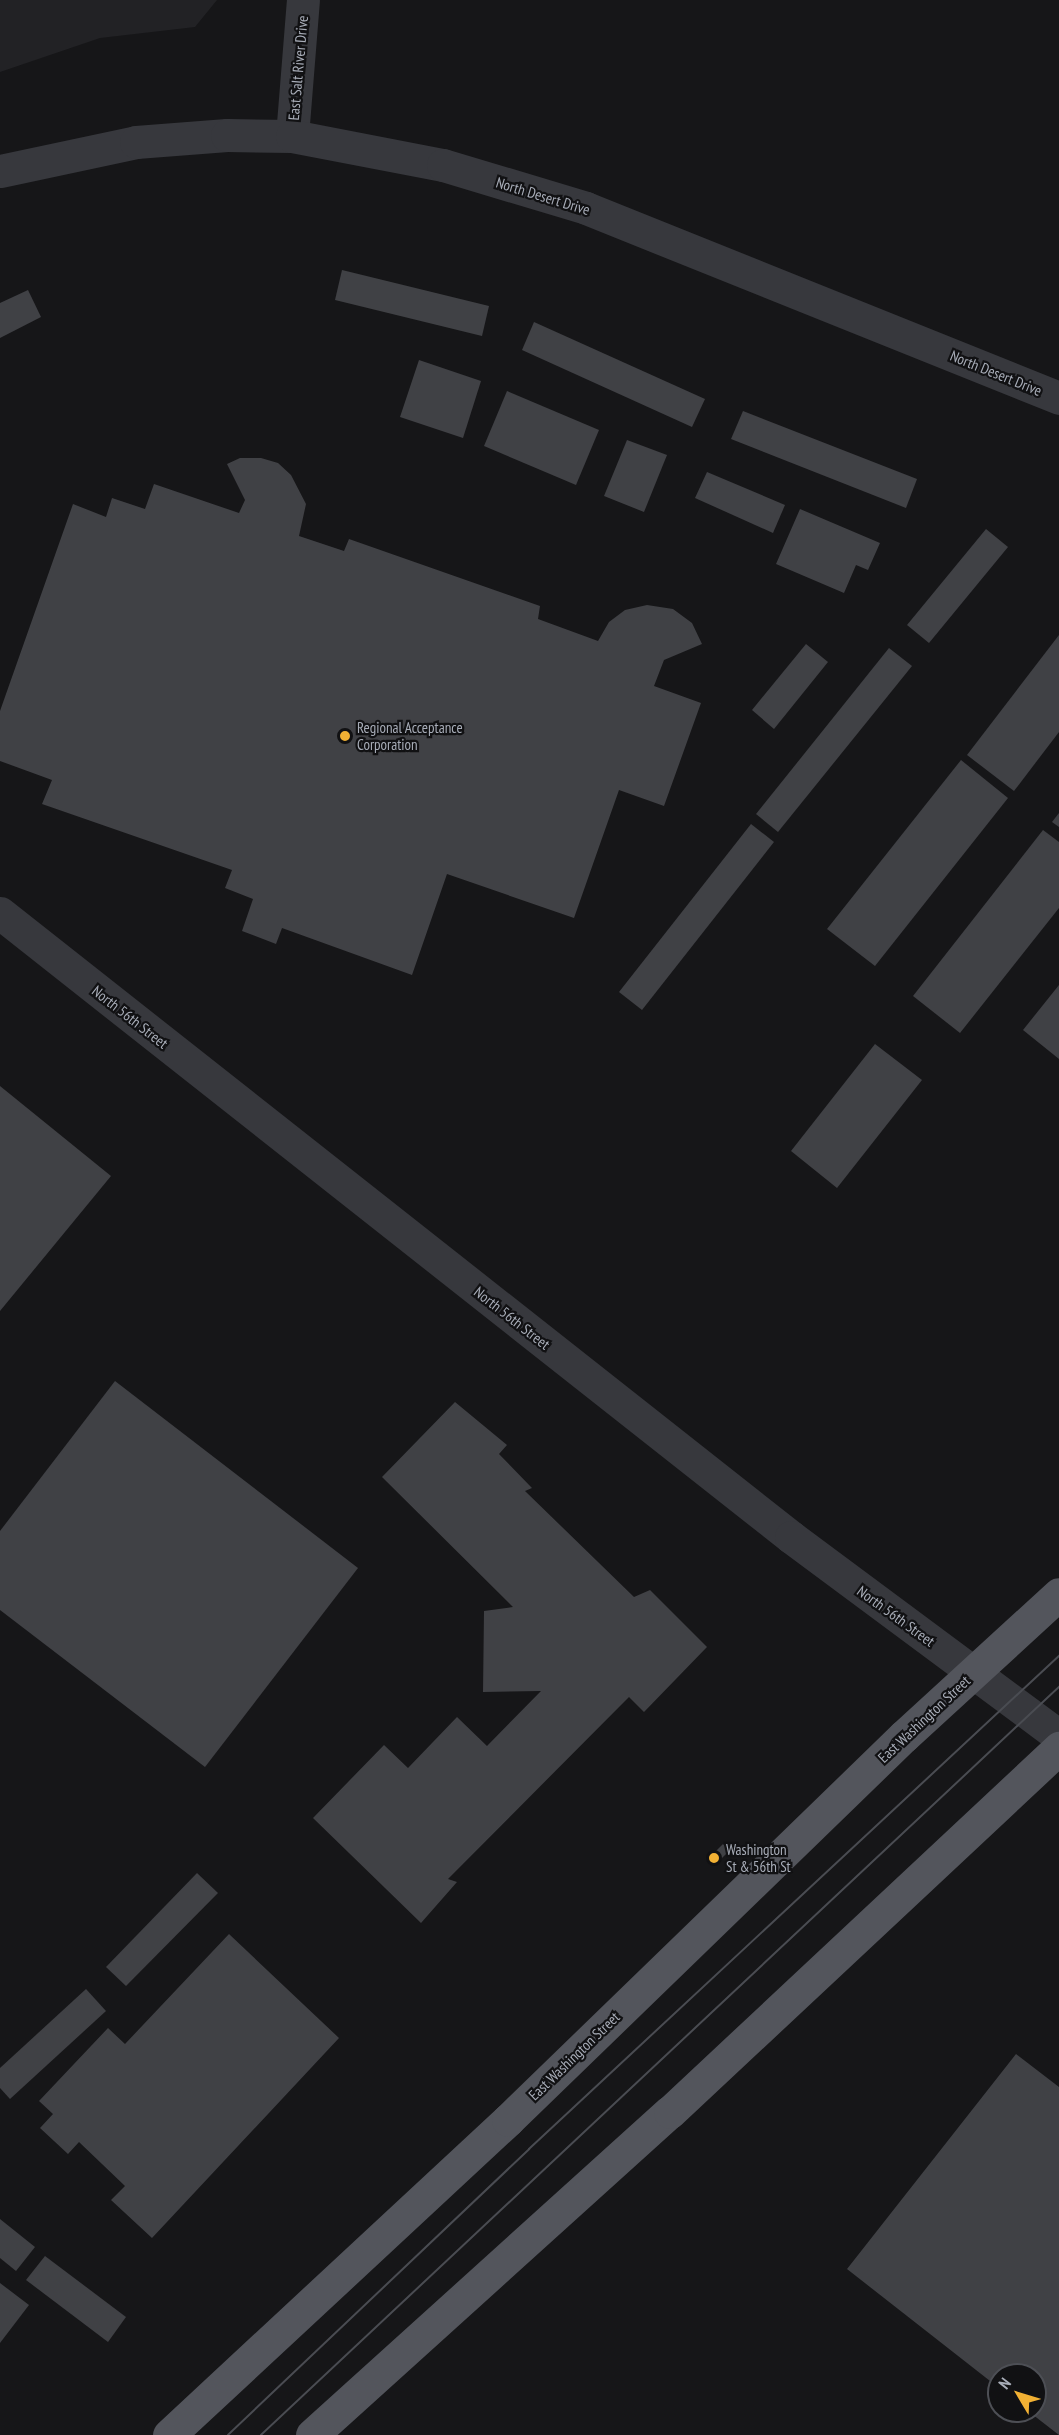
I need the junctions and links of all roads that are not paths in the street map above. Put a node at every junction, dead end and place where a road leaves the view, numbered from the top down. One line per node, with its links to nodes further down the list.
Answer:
1 (303, 0): 2 (street, East Salt River Drive)
2 (292, 136): 3 (street, North Desert Drive); 4 (street, North Desert Drive)
3 (0, 171)
4 (1059, 398)
5 (0, 913): 7 (street, North 56th Street)
6 (1059, 1594): 7 (main road, East Washington Street)
7 (974, 1672): 8 (street, North 56th Street); 10 (main road, East Washington Street)
8 (1059, 1736)
9 (1059, 1748): 11 (main road)
10 (169, 2435)
11 (312, 2435)

